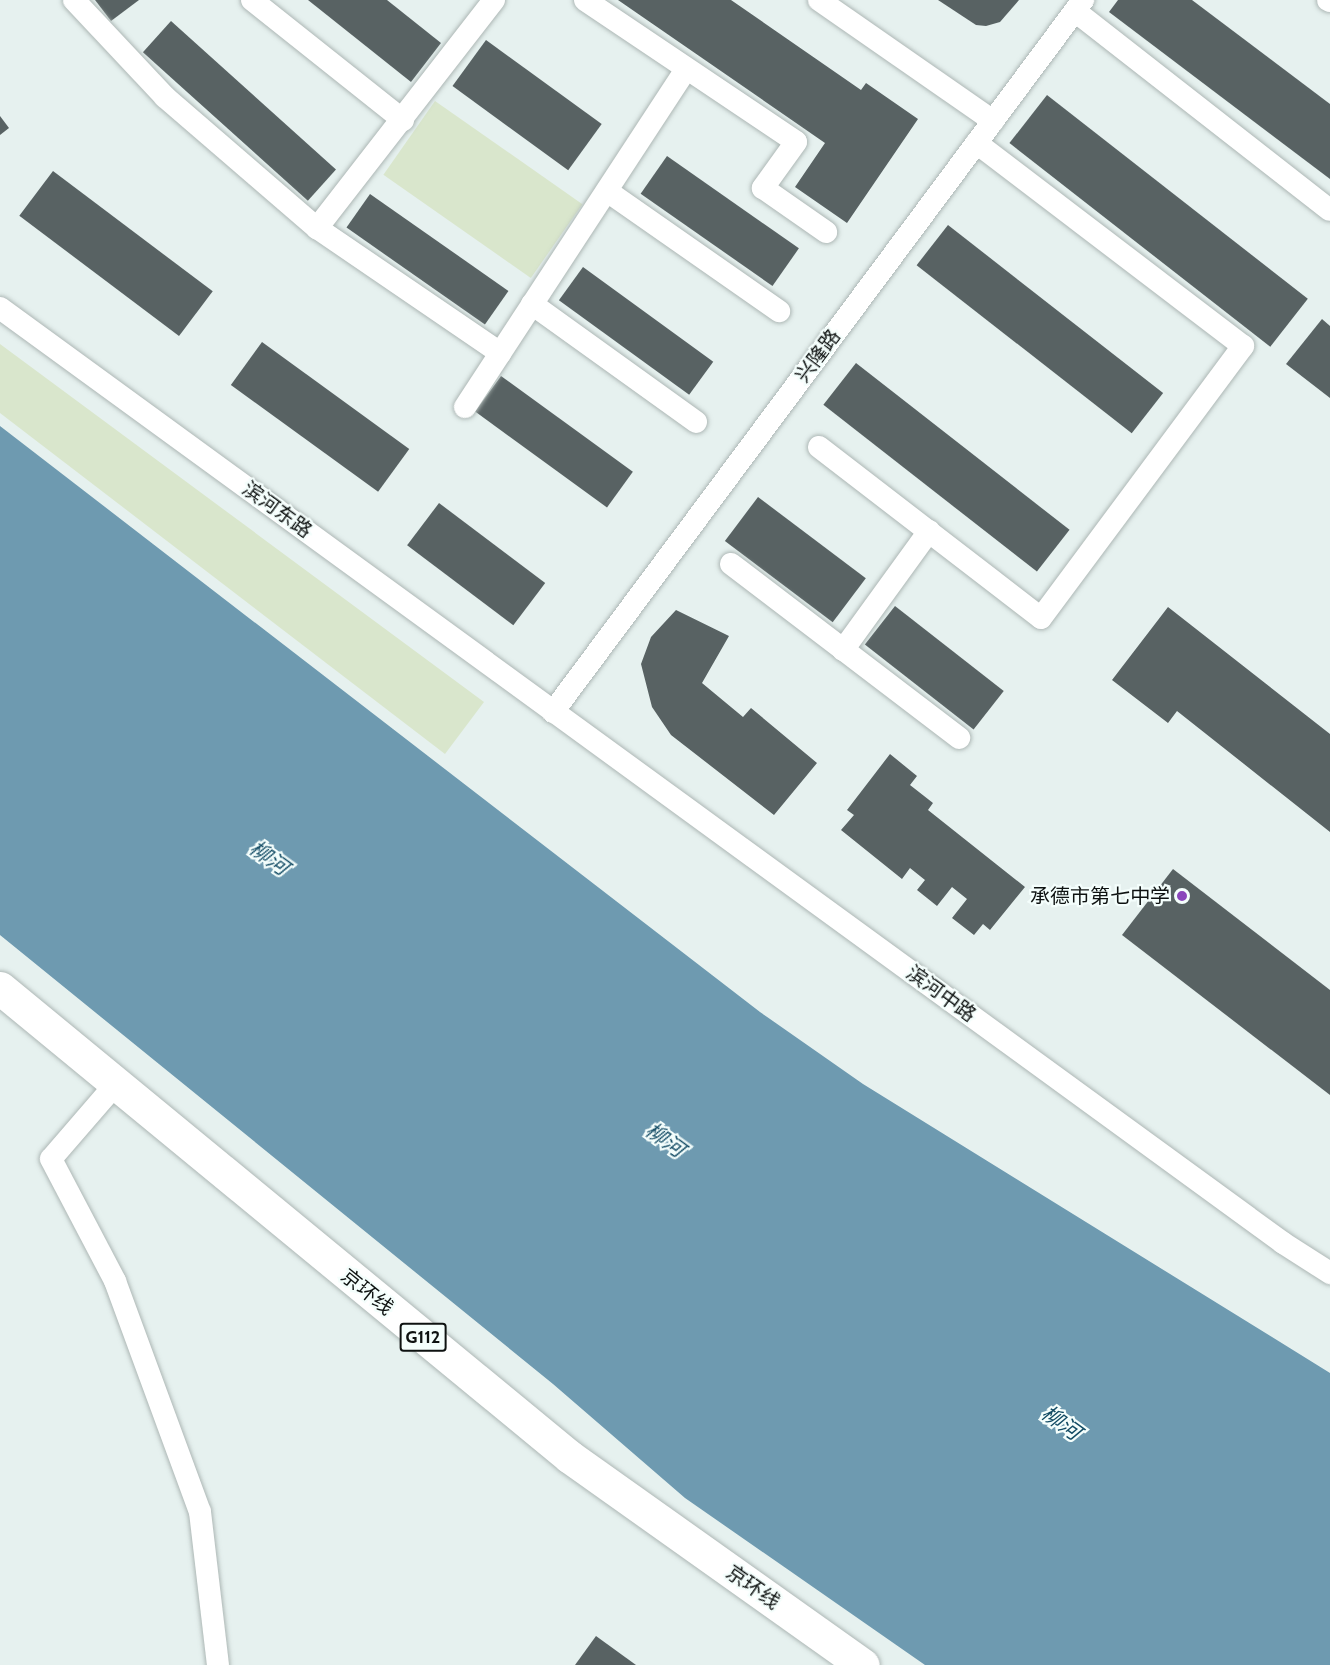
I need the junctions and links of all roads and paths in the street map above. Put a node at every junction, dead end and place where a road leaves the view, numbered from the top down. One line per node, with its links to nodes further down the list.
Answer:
1 (74, 0): 13 (street)
2 (252, 0): 8 (street)
3 (494, 0): 8 (street)
4 (585, 0): 7 (street)
5 (819, 0): 9 (street)
6 (1079, 6): 9 (street, 兴隆路); 12 (street)
7 (686, 69): 11 (street); 14 (street)
8 (403, 120): 13 (street)
9 (993, 121): 10 (street, 兴隆路)
10 (977, 143): 22 (street); 25 (street, 兴隆路)
11 (607, 191): 15 (street); 17 (street)
12 (1330, 210)
13 (317, 228): 18 (street)
14 (826, 232)
15 (532, 304): 18 (street); 20 (street)
16 (0, 308): 25 (street, 滨河东路)
17 (779, 311)
18 (500, 353): 19 (street)
19 (465, 407)
20 (696, 422)
21 (819, 447): 22 (street)
22 (929, 531): 24 (street)
23 (730, 564): 24 (street)
24 (843, 650): 26 (street)
25 (554, 712): 29 (street, 滨河中路)
26 (959, 738)
27 (0, 988): 28 (highway, 京环线 / G112)
28 (114, 1086): 30 (street); 31 (highway, 京环线 / G112)
29 (1330, 1273)
30 (219, 1665)
31 (863, 1665)

